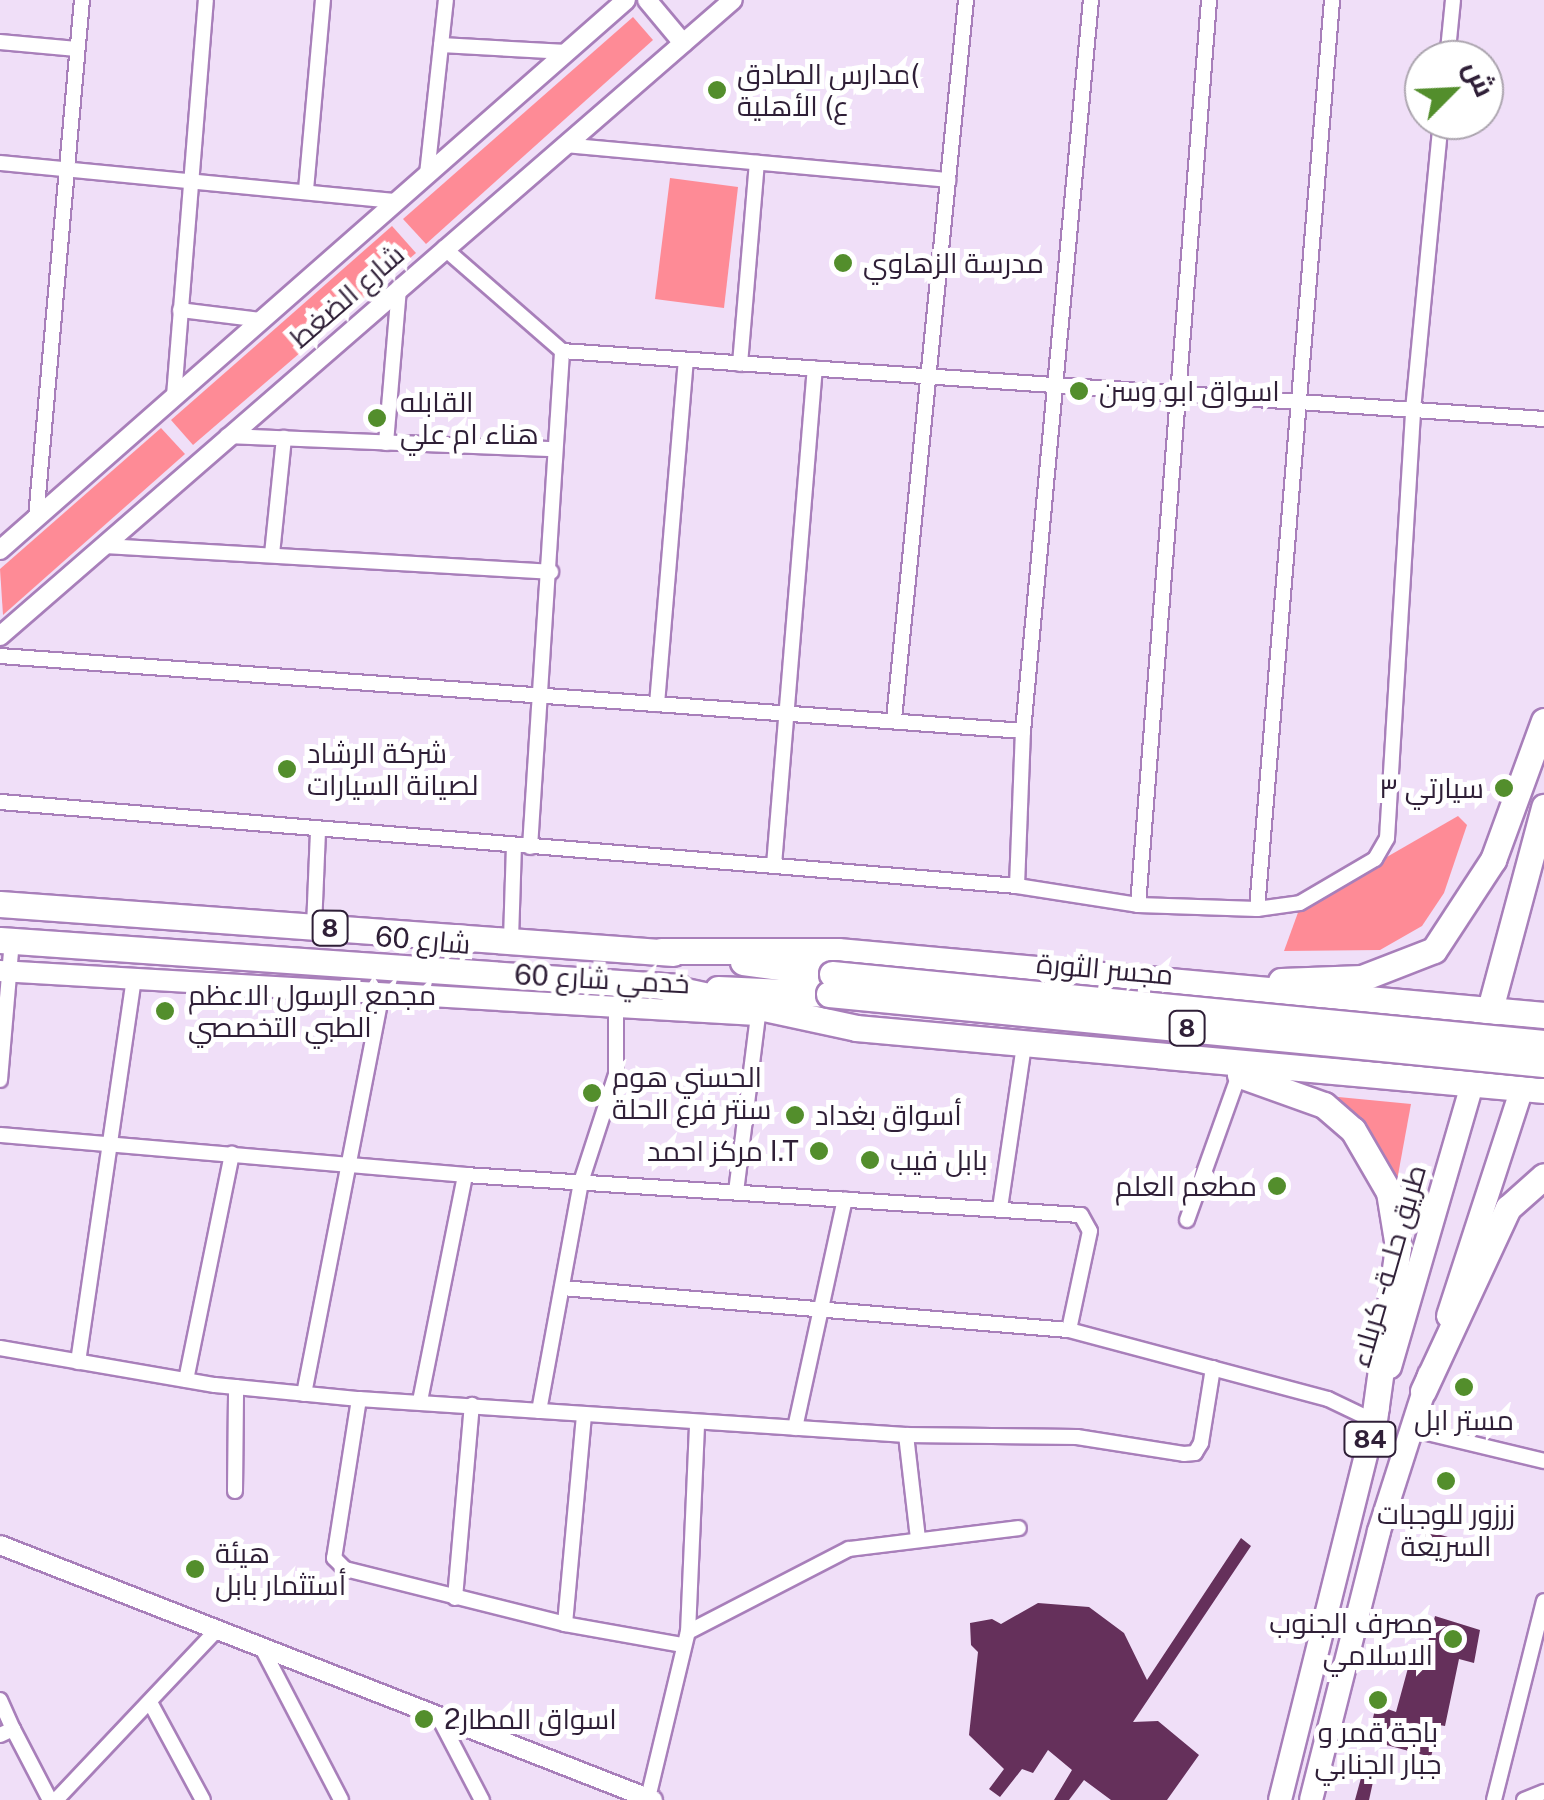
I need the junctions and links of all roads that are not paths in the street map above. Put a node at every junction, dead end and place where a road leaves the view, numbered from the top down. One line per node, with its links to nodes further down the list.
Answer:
1 (82, 0): 17 (street)
2 (206, 0): 25 (street)
3 (323, 0): 27 (street)
4 (446, 0): 16 (street)
5 (626, 0): 18 (street, شارع الضغط)
6 (647, 0): 15 (street)
7 (733, 0): 15 (street, شارع الضغط)
8 (966, 0): 26 (street)
9 (1091, 0): 38 (street)
10 (1209, 0): 39 (street)
11 (1332, 0): 41 (street)
12 (1453, 0): 13 (street)
13 (1449, 40)
14 (0, 42): 17 (street)
15 (683, 43): 20 (street, شارع الضغط)
16 (441, 45): 18 (street); 24 (street)
17 (77, 49): 23 (street)
18 (567, 52): 24 (street, شارع الضغط)
19 (1439, 140): 42 (street)
20 (564, 145): 22 (street); 29 (street, شارع الضغط)
21 (0, 162): 23 (street)
22 (757, 163): 26 (street); 35 (street)
23 (66, 168): 25 (street); 48 (street)
24 (427, 174): 28 (street, شارع الضغط)
25 (188, 179): 27 (street); 31 (street)
26 (948, 180): 37 (street)
27 (306, 190): 28 (street)
28 (396, 202): 32 (street, شارع الضغط)
29 (444, 248): 30 (street, شارع الضغط); 33 (street)
30 (400, 287): 44 (street, شارع الضغط); 46 (street)
31 (180, 310): 32 (street); 40 (street)
32 (261, 320): 40 (street, شارع الضغط)
33 (562, 351): 34 (street); 47 (street)
34 (686, 360): 35 (street); 56 (street)
35 (740, 364): 36 (street)
36 (815, 369): 37 (street); 57 (street)
37 (928, 377): 38 (street); 58 (street)
38 (1054, 386): 39 (street); 60 (street)
39 (1174, 394): 41 (street); 69 (street)
40 (174, 396): 48 (street, شارع الضغط)
41 (1303, 403): 42 (street); 70 (street)
42 (1413, 410): 43 (street); 70 (street)
43 (1544, 414)
44 (227, 436): 45 (street); 49 (street, شارع الضغط)
45 (284, 438): 46 (street); 51 (street)
46 (386, 443): 47 (street)
47 (554, 450): 52 (street)
48 (36, 518): 50 (street, شارع الضغط)
49 (103, 546): 51 (street); 53 (street, شارع الضغط)
50 (0, 550)
51 (272, 554): 52 (street)
52 (552, 572): 55 (street)
53 (0, 636)
54 (0, 656): 55 (street)
55 (540, 692): 56 (street); 65 (street)
56 (658, 704): 57 (street)
57 (782, 712): 58 (street); 66 (street)
58 (894, 719): 60 (street)
59 (1544, 720): 77 (highway)
60 (1023, 730): 67 (street)
61 (0, 802): 63 (street)
62 (1544, 807): 83 (highway, طريق حلــة - كربلاء / 84)
63 (318, 830): 64 (street); 71 (street)
64 (514, 846): 65 (street); 73 (street)
65 (530, 847): 66 (street)
66 (774, 866): 67 (street)
67 (1017, 886): 69 (street)
68 (0, 904): 71 (highway, شارع 60 / 8)
69 (1138, 904): 70 (street)
70 (1257, 909)
71 (314, 927): 73 (highway, شارع 60 / 8)
72 (6, 940): 75 (street); 79 (highway, شارع 60 / 8)
73 (511, 940): 74 (highway, شارع 60 / 8)
74 (661, 951): 77 (highway); 78 (highway, مجسر الثورة / 8)
75 (5, 972): 76 (main road, خدمي شارع 60); 92 (street)
76 (134, 980): 80 (main road, خدمي شارع 60); 96 (street)
77 (1196, 980): 81 (highway)
78 (831, 984): 79 (highway, مجسر الثورة / 8); 86 (highway, مجسر الثورة / 8, bridge); 89 (highway, مجسر الثورة / 8, bridge)
79 (662, 986): 85 (highway)
80 (382, 994): 82 (main road, خدمي شارع 60); 98 (street)
81 (1312, 999): 83 (highway); 90 (highway)
82 (616, 1007): 85 (main road, خدمي شارع 60); 101 (street)
83 (1490, 1008): 84 (highway); 93 (highway, طريق حلــة - كربلاء / 84)
84 (1543, 1010): 94 (highway, 84)
85 (770, 1016): 87 (highway); 102 (street)
86 (1544, 1043)
87 (1024, 1044): 88 (highway); 104 (street)
88 (1187, 1060): 90 (highway); 91 (highway)
89 (1544, 1064)
90 (1307, 1070): 93 (highway)
91 (1238, 1075): 105 (street); 121 (highway)
92 (0, 1080)
93 (1473, 1082): 94 (highway); 121 (main road, طريق حلــة - كربلاء / 84)
94 (1533, 1089): 114 (main road, 84)
95 (0, 1135): 96 (street)
96 (110, 1144): 97 (street); 110 (street)
97 (232, 1154): 98 (street); 112 (street)
98 (347, 1163): 99 (street); 115 (street)
99 (465, 1175): 101 (street); 117 (street)
100 (1544, 1176): 114 (highway)
101 (580, 1182): 102 (street); 106 (street)
102 (736, 1192): 103 (street)
103 (845, 1199): 104 (street); 107 (street)
104 (1000, 1208): 108 (street)
105 (1187, 1220)
106 (562, 1288): 107 (street); 119 (street)
107 (821, 1311): 108 (street); 123 (street)
108 (1069, 1330): 111 (street)
109 (0, 1348): 110 (street)
110 (78, 1362): 112 (street)
111 (1213, 1368): 121 (street); 125 (street)
112 (186, 1380): 113 (street)
113 (236, 1387): 115 (street); 127 (street)
114 (1424, 1391): 124 (main road, 84)
115 (304, 1394): 116 (street)
116 (359, 1399): 117 (street); 135 (street)
117 (420, 1401): 118 (street)
118 (472, 1405): 119 (street); 135 (street)
119 (539, 1411): 120 (street)
120 (584, 1414): 122 (street); 137 (street)
121 (1374, 1421): 128 (main road, طريق حلــة - كربلاء / 84)
122 (697, 1424): 123 (street); 139 (street)
123 (796, 1428): 125 (street)
124 (1412, 1428): 126 (street); 129 (main road, 84)
125 (906, 1435): 131 (street)
126 (1544, 1460)
127 (234, 1491)
128 (1356, 1510): 129 (main road); 132 (main road, طريق حلــة - كربلاء / 84)
129 (1382, 1520): 134 (main road, 84)
130 (1019, 1528): 131 (street)
131 (918, 1539): 139 (street)
132 (1350, 1540): 134 (main road); 151 (main road, طريق حلــة - كربلاء / 84)
133 (0, 1545): 138 (street)
134 (1375, 1546): 152 (main road, 84)
135 (455, 1598): 137 (street)
136 (1544, 1603): 153 (street)
137 (564, 1624): 139 (street)
138 (217, 1630): 140 (street); 142 (street)
139 (685, 1638): 146 (street)
140 (262, 1648): 143 (street); 149 (street)
141 (0, 1700): 144 (street)
142 (151, 1704): 147 (street); 148 (street)
143 (438, 1716): 146 (street); 150 (street)
144 (7, 1732): 147 (street)
145 (1544, 1792): 154 (street)
146 (651, 1799)
147 (53, 1800)
148 (203, 1800)
149 (341, 1800)
150 (482, 1800)
151 (1280, 1800)
152 (1311, 1800)
153 (1494, 1800)
154 (1524, 1800)

